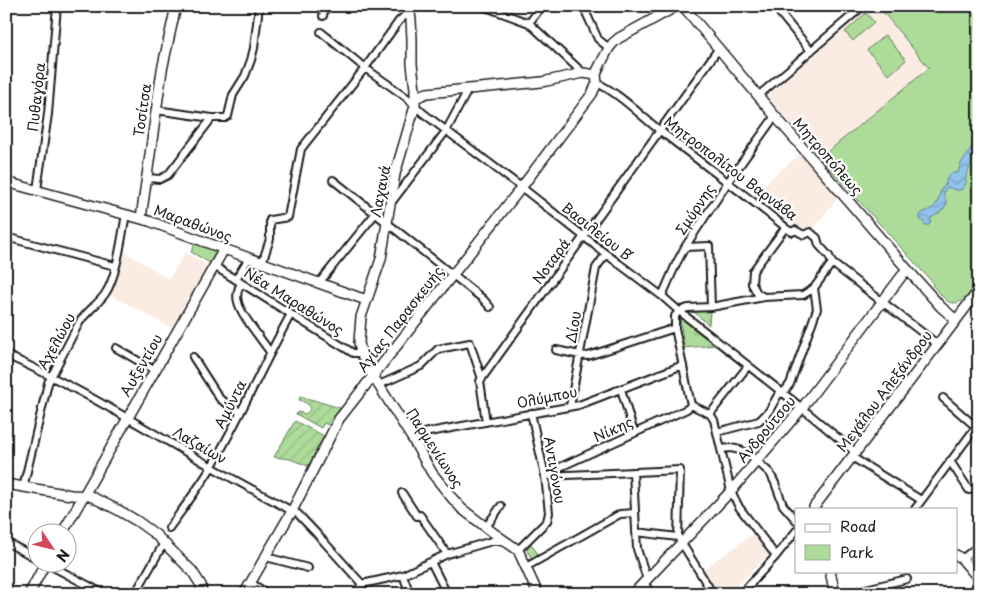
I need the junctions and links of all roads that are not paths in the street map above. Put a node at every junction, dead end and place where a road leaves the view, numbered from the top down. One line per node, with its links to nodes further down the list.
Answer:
1 (57, 6): 35 (street, Πυθαγόρα)
2 (176, 6): 25 (street, Τοσίτσα)
3 (259, 6): 27 (street)
4 (324, 6): 13 (street)
5 (483, 6): 14 (street)
6 (542, 6): 14 (street)
7 (583, 6): 16 (street)
8 (677, 6): 16 (street)
9 (683, 6): 17 (street, Μητροπόλεως)
10 (774, 6): 18 (street)
11 (863, 6): 18 (street)
12 (409, 9): 19 (street); 24 (street, Λαχανά)
13 (323, 16)
14 (529, 23): 20 (street)
15 (321, 32): 19 (street, Βασιλείου Β΄)
16 (609, 48): 21 (street, Αγίας Παρασκευής)
17 (719, 48): 23 (street, Μητροπόλεως); 28 (street, Νοταρά)
18 (811, 51): 23 (street)
19 (365, 68): 24 (street, Βασιλείου Β΄); 48 (street)
20 (583, 73): 21 (street); 22 (street)
21 (597, 79): 28 (street, Μητροπολίτου Βαρνάβα); 34 (street, Αγίας Παρασκευής)
22 (469, 88): 24 (street); 29 (street)
23 (758, 96): 26 (street, Μητροπόλεως)
24 (415, 102): 29 (street, Βασιλείου Β΄); 36 (street, Λαχανά)
25 (156, 110): 27 (street); 30 (street, Τοσίτσα)
26 (775, 116): 33 (street, Σμύρνης); 52 (street, Μητροπόλεως)
27 (212, 118): 30 (street)
28 (659, 130): 33 (street, Μητροπολίτου Βαρνάβα); 43 (street, Νοταρά)
29 (446, 131): 34 (street, Βασιλείου Β΄); 36 (street)
30 (147, 178): 39 (street, Τοσίτσα)
31 (333, 180): 38 (street)
32 (6, 182): 35 (street, Μαραθώνος)
33 (728, 182): 41 (street, Μητροπολίτου Βαρνάβα); 44 (street, Σμύρνης)
34 (521, 188): 43 (street, Βασιλείου Β΄); 53 (street, Αγίας Παρασκευής)
35 (37, 190): 37 (street, Μαραθώνος)
36 (390, 204): 40 (street, Λαχανά)
37 (126, 214): 39 (street, Μαραθώνος); 50 (street, Αχελώου)
38 (375, 214): 40 (street); 55 (street)
39 (141, 218): 45 (street, Μαραθώνος)
40 (387, 224): 53 (street); 60 (street, Λαχανά)
41 (785, 228): 49 (street, Μητροπολίτου Βαρνάβα); 59 (street)
42 (6, 237): 50 (street)
43 (584, 237): 46 (street, Βασιλείου Β΄); 81 (street, Νοταρά)
44 (685, 247): 58 (street, Σμύρνης); 63 (street)
45 (224, 249): 47 (street, Μαραθώνος); 51 (street, Αυξεντίου)
46 (606, 254): 58 (street, Βασιλείου Β΄); 74 (street, Δίου)
47 (249, 258): 48 (street, Μαραθώνος); 54 (street)
48 (262, 263): 55 (street, Μαραθώνος)
49 (832, 263): 56 (street); 61 (street, Μητροπολίτου Βαρνάβα)
50 (115, 266): 79 (street, Αχελώου)
51 (214, 266): 54 (street, Νέα Μαραθώνος); 78 (street, Αυξεντίου)
52 (907, 269): 61 (street, Ανδρούτσου); 66 (street, Μητροπόλεως)
53 (452, 275): 62 (street); 80 (street, Αγίας Παρασκευής)
54 (239, 281): 65 (street, Νέα Μαραθώνος); 71 (street)
55 (319, 283): 60 (street, Μαραθώνος)
56 (814, 288): 59 (street); 84 (street)
57 (979, 290): 66 (street, Μεγάλου Αλεξάνδρου)
58 (662, 296): 64 (street, Βασιλείου Β΄)
59 (764, 297): 63 (street)
60 (366, 300): 72 (street, Λαχανά)
61 (883, 301): 68 (street, Μητροπολίτου Βαρνάβα); 88 (street, Ανδρούτσου)
62 (490, 307)
63 (711, 307): 64 (street)
64 (679, 311): 67 (street); 77 (street, Βασιλείου Β΄)
65 (291, 314): 71 (street, Αμύντα); 72 (street, Νέα Μαραθώνος)
66 (956, 320): 68 (street, Μεγάλου Αλεξάνδρου)
67 (676, 328): 74 (street); 76 (street)
68 (937, 344): 99 (street, Μεγάλου Αλεξάνδρου)
69 (116, 348): 78 (street)
70 (556, 350): 74 (street)
71 (270, 352): 89 (street, Αμύντα)
72 (360, 353): 80 (street, Λαχανά)
73 (6, 355): 79 (street, Λαζαίων)
74 (580, 355): 87 (street, Δίου)
75 (193, 357): 89 (street)
76 (683, 365): 83 (street, Ολύμπου); 86 (street)
77 (748, 366): 84 (street, Βασιλείου Β΄); 91 (street)
78 (154, 370): 92 (street, Αυξεντίου)
79 (51, 376): 92 (street, Λαζαίων); 106 (street, Αχελώου)
80 (373, 376): 82 (street, Παρμενίωνος); 115 (street, Αγίας Παρασκευής)
81 (482, 379): 82 (street); 93 (street)
82 (379, 385): 97 (street, Παρμενίωνος)
83 (621, 389): 87 (street, Ολύμπου); 96 (street)
84 (783, 393): 88 (street, Βασιλείου Β΄); 95 (street)
85 (943, 398): 94 (street)
86 (691, 405): 91 (street); 96 (street, Νίκης)
87 (570, 406): 90 (street, Ολύμπου)
88 (802, 408): 99 (street, Βασιλείου Β΄); 100 (street, Ανδρούτσου)
89 (240, 412): 102 (street, Αμύντα)
90 (531, 413): 93 (street, Ολύμπου); 104 (street, Αντιγόνου)
91 (710, 414): 95 (street)
92 (127, 418): 102 (street, Λαζαίων); 110 (street, Αυξεντίου)
93 (486, 422): 97 (street, Ολύμπου)
94 (978, 428): 101 (street)
95 (718, 432): 98 (street)
96 (634, 434): 104 (street, Νίκης)
97 (412, 438): 119 (street, Παρμενίωνος)
98 (721, 449): 100 (street); 108 (street)
99 (853, 455): 111 (street, Βασιλείου Β΄); 113 (street, Μεγάλου Αλεξάνδρου)
100 (757, 461): 108 (street, Ανδρούτσου); 117 (street)
101 (950, 461): 107 (street); 111 (street)
102 (211, 466): 115 (street, Λαζαίων); 120 (street, Αμύντα)
103 (632, 472): 104 (street); 116 (street); 123 (street)
104 (545, 475): 128 (street, Αντιγόνου)
105 (6, 484): 106 (street)
106 (23, 488): 110 (street)
107 (979, 488)
108 (731, 491): 123 (street, Ανδρούτσου); 132 (street)
109 (402, 493): 130 (street)
110 (83, 495): 118 (street, Αυξεντίου); 126 (street)
111 (921, 500): 114 (street)
112 (501, 506): 119 (street)
113 (814, 508)
114 (916, 508)
115 (292, 511): 131 (street, Αγίας Παρασκευής); 145 (street, Λαζαίων)
116 (635, 512): 121 (street); 135 (street)
117 (795, 519)
118 (68, 522)
119 (486, 527): 124 (street, Παρμενίωνος)
120 (170, 528)
121 (636, 532): 123 (street); 143 (street)
122 (795, 532): 132 (street)
123 (679, 540): 143 (street, Ανδρούτσου); 158 (street)
124 (505, 541): 128 (street, Παρμενίωνος); 130 (street)
125 (6, 542): 129 (street)
126 (164, 542): 148 (street); 149 (street)
127 (979, 545): 133 (street)
128 (518, 550): 135 (street)
129 (28, 554)
130 (448, 554): 134 (street)
131 (266, 556): 136 (street); 144 (street, Αγίας Παρασκευής)
132 (776, 556): 159 (street)
133 (959, 557): 142 (street)
134 (431, 562): 140 (street); 154 (street)
135 (526, 567): 155 (street)
136 (308, 568)
137 (39, 572): 146 (street)
138 (63, 572): 147 (street)
139 (830, 572): 160 (street)
140 (402, 575): 145 (street); 153 (street)
141 (908, 579): 161 (street)
142 (979, 579)
143 (646, 580): 156 (street, Ανδρούτσου); 157 (street)
144 (251, 583): 150 (street, Αγίας Παρασκευής); 151 (street)
145 (362, 584): 152 (street)
146 (29, 594)
147 (104, 594)
148 (135, 594)
149 (202, 594)
150 (244, 594)
151 (268, 594)
152 (355, 594)
153 (410, 594)
154 (447, 594)
155 (538, 594)
156 (633, 594)
157 (651, 594)
158 (712, 594)
159 (741, 594)
160 (835, 594)
161 (845, 594)

